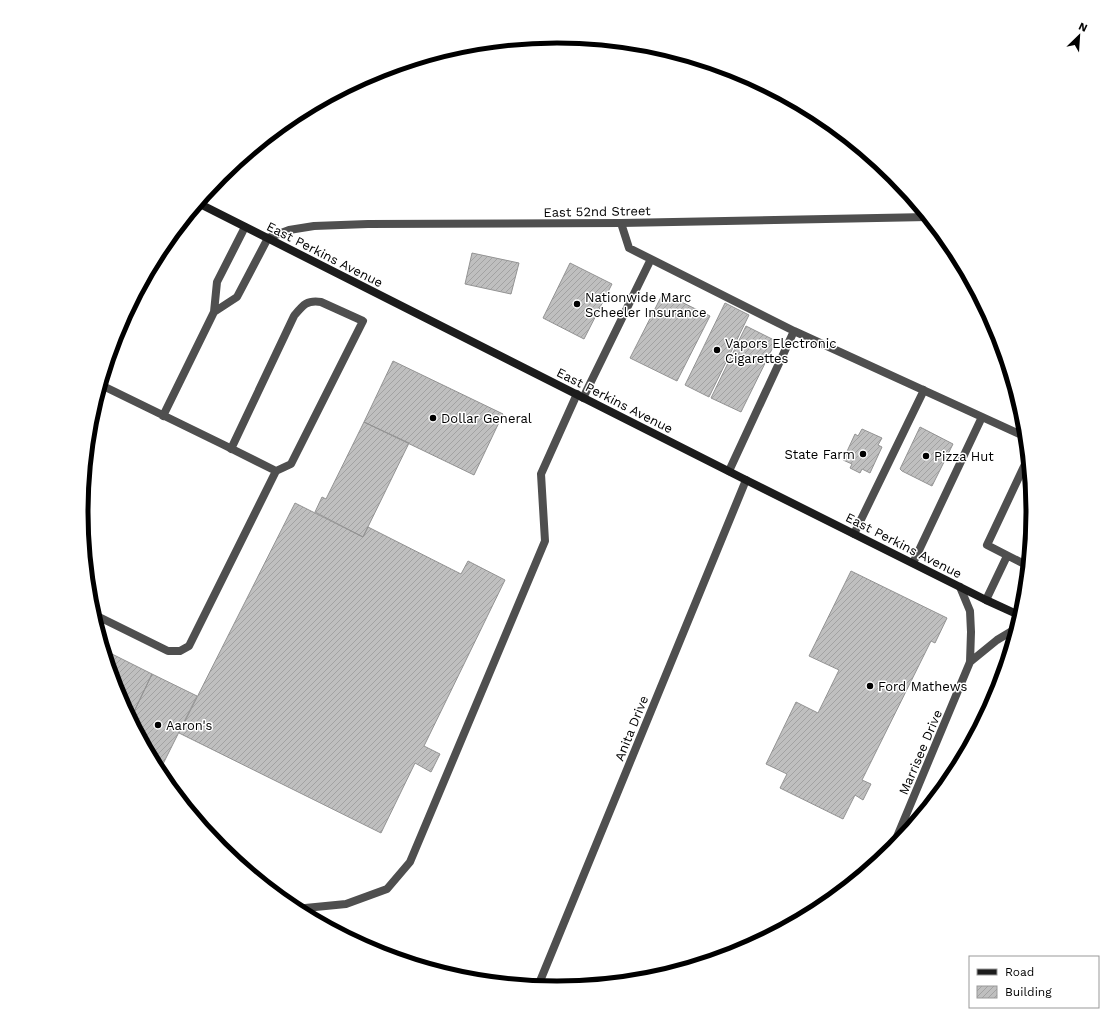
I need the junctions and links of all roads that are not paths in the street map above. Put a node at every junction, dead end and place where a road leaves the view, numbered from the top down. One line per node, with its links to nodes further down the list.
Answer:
1 (203, 205): 4 (main road, East Perkins Avenue)
2 (922, 217): 3 (street, East 52nd Street)
3 (621, 223): 5 (street, East 52nd Street); 6 (street)
4 (245, 227): 5 (main road, East Perkins Avenue); 7 (street)
5 (268, 238): 7 (street); 11 (main road, East Perkins Avenue)
6 (651, 259): 8 (street); 11 (street)
7 (214, 312): 12 (street)
8 (794, 331): 10 (street); 17 (street)
9 (105, 387): 12 (street)
10 (924, 390): 13 (street); 20 (street)
11 (580, 396): 17 (main road, East Perkins Avenue); 31 (street)
12 (163, 416): 15 (street)
13 (982, 416): 14 (street); 22 (street)
14 (1019, 434)
15 (231, 449): 18 (street); 18 (street)
16 (1024, 467): 21 (street)
17 (729, 471): 19 (main road, East Perkins Avenue)
18 (276, 472): 27 (street)
19 (746, 480): 20 (main road, East Perkins Avenue); 32 (street, Anita Drive)
20 (854, 534): 22 (main road, East Perkins Avenue)
21 (1007, 556): 23 (street); 25 (street)
22 (913, 563): 24 (main road, East Perkins Avenue)
23 (1023, 564)
24 (960, 587): 25 (main road, East Perkins Avenue); 29 (street, Marrisee Drive)
25 (986, 600): 26 (main road, East Perkins Avenue)
26 (1015, 613)
27 (101, 618)
28 (1011, 631): 29 (street, Marrisee Drive)
29 (970, 662): 30 (street, Marrisee Drive)
30 (898, 834)
31 (307, 908)
32 (540, 980)

